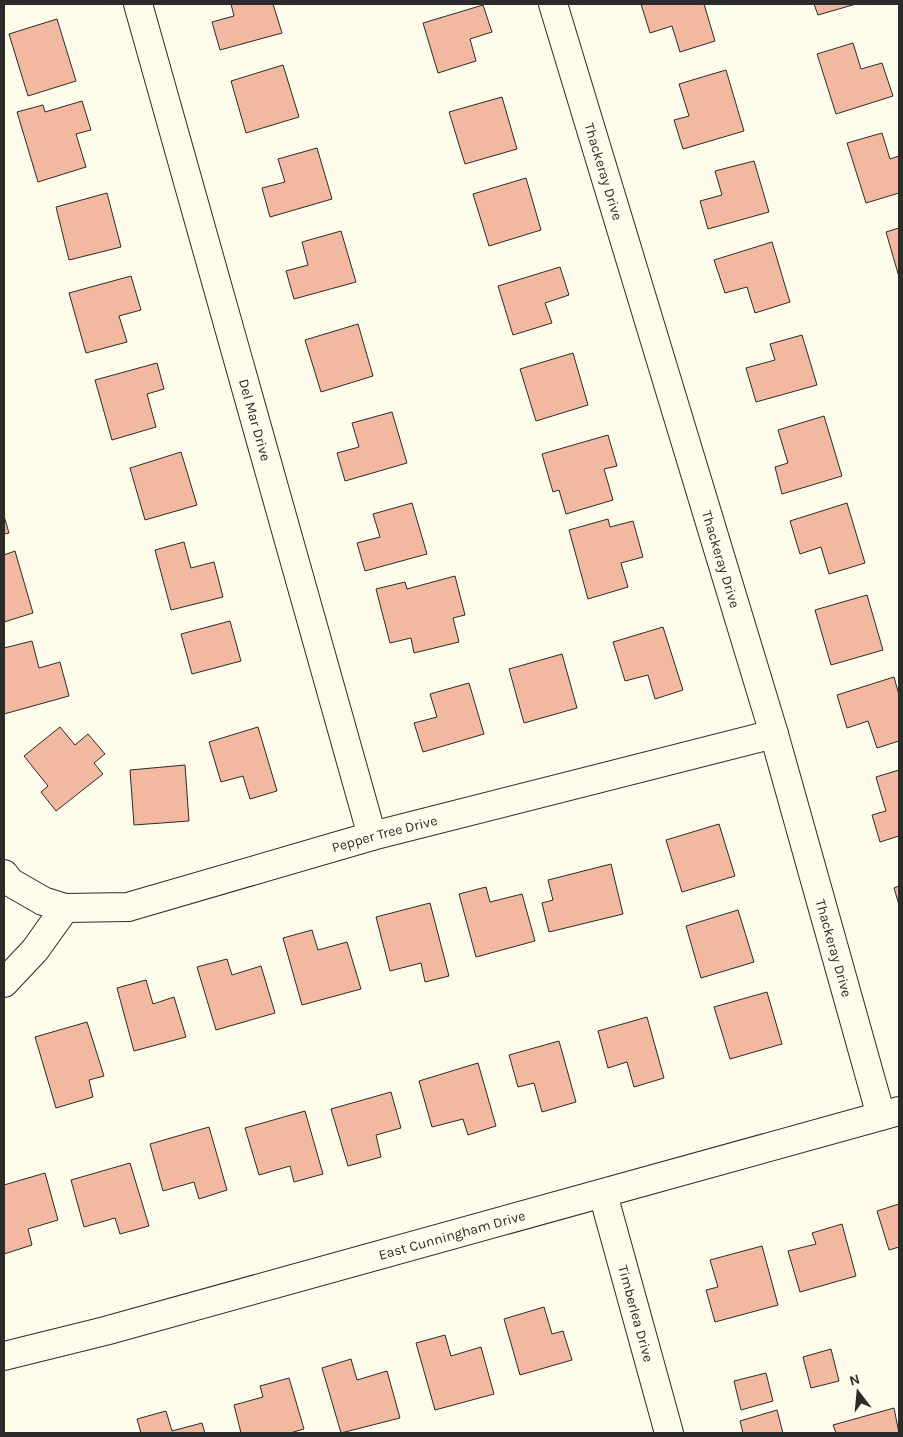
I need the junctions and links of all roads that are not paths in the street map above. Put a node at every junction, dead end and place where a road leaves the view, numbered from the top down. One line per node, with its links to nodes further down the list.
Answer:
1 (138, 4): 4 (street, Del Mar Drive)
2 (553, 4): 3 (street, Thackeray Drive)
3 (774, 734): 4 (street, Pepper Tree Drive); 8 (street, Thackeray Drive)
4 (372, 836): 6 (street, Pepper Tree Drive)
5 (4, 874): 6 (street, Pepper Tree Drive)
6 (65, 908): 7 (street)
7 (4, 983)
8 (890, 1113): 9 (street, East Cunningham Drive)
9 (602, 1194): 10 (street, East Cunningham Drive); 11 (street, Timberlea Drive)
10 (4, 1356)
11 (669, 1433)

